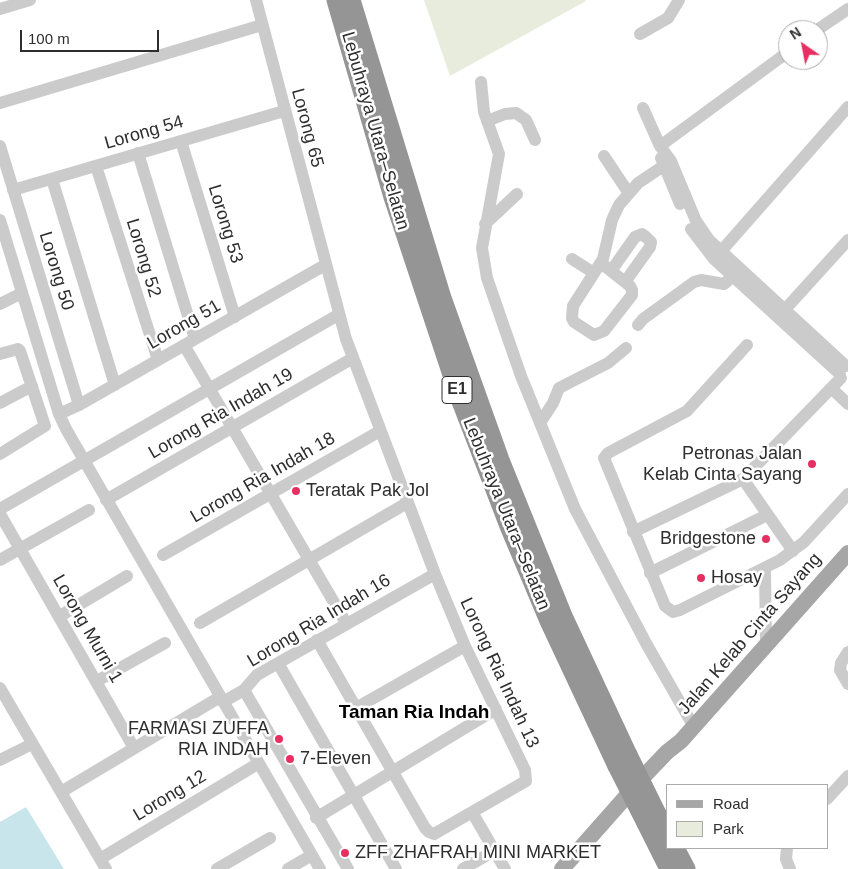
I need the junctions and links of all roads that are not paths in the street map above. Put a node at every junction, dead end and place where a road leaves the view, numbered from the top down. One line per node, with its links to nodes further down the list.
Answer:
1 (30, 0): 6 (street)
2 (256, 0): 9 (street, Lorong 65)
3 (336, 0): 107 (highway, Lebuhraya Utara–Selatan / E1)
4 (351, 0): 107 (highway, Lebuhraya Utara–Selatan / E1)
5 (679, 0): 10 (street)
6 (0, 9)
7 (848, 9): 8 (street)
8 (828, 23)
9 (262, 24): 13 (street); 16 (street, Lorong 65)
10 (640, 34)
11 (778, 59): 21 (street)
12 (481, 82): 17 (street)
13 (0, 102)
14 (848, 107): 34 (street)
15 (643, 108): 21 (street)
16 (284, 111): 19 (street, Lorong 54); 36 (street, Lorong 65)
17 (487, 121): 18 (street); 31 (street)
18 (535, 140)
19 (181, 141): 22 (street, Lorong 54); 44 (street, Lorong 53)
20 (0, 146): 27 (street, Lorong 50)
21 (660, 146): 24 (street)
22 (138, 153): 25 (street, Lorong 54); 46 (street)
23 (604, 156): 28 (street)
24 (667, 163): 28 (street); 34 (street)
25 (96, 166): 26 (street, Lorong 54); 51 (street, Lorong 52)
26 (52, 178): 27 (street, Lorong 54); 53 (street)
27 (13, 190): 59 (street, Lorong 50)
28 (628, 192): 37 (street)
29 (517, 194): 31 (street)
30 (0, 220): 33 (street)
31 (485, 224): 61 (street)
32 (848, 240): 42 (street)
33 (4, 247): 40 (street)
34 (717, 256): 38 (street); 42 (street)
35 (572, 259): 37 (street)
36 (325, 265): 43 (street, Lorong Ria Indah 13); 44 (street, Lorong 51)
37 (602, 269): 39 (street); 39 (street); 39 (street)
38 (733, 276): 42 (street); 45 (street)
39 (625, 282)
40 (22, 293): 41 (street); 60 (street)
41 (0, 304)
42 (781, 313): 52 (street)
43 (338, 315): 50 (street, Lorong Ria Indah 13); 55 (street)
44 (234, 317): 46 (street, Lorong 51)
45 (638, 325)
46 (190, 342): 51 (street, Lorong 51); 55 (street)
47 (747, 345): 75 (street)
48 (626, 348): 61 (street)
49 (0, 354): 54 (street)
50 (353, 358): 62 (street, Lorong Ria Indah 19); 63 (street, Lorong Ria Indah 13)
51 (158, 360): 53 (street, Lorong 51)
52 (845, 373): 56 (street)
53 (115, 385): 59 (street, Lorong 51)
54 (32, 386): 57 (street); 64 (street)
55 (209, 388): 62 (street); 65 (street)
56 (831, 388): 58 (street); 66 (street)
57 (0, 403)
58 (848, 404)
59 (80, 405): 60 (street, Lorong 51)
60 (59, 414): 65 (street)
61 (540, 423): 102 (street)
62 (232, 428): 67 (street); 69 (street, Lorong Ria Indah 19)
63 (380, 431): 67 (street, Lorong Ria Indah 18); 70 (street, Lorong Ria Indah 13)
64 (0, 454)
65 (83, 461): 69 (street); 71 (street)
66 (743, 479): 74 (street); 75 (street)
67 (271, 494): 79 (street, Lorong Ria Indah 18); 81 (street)
68 (848, 494): 77 (street)
69 (106, 500): 99 (street)
70 (407, 503): 81 (street); 84 (street, Lorong Ria Indah 13)
71 (0, 509)
72 (89, 510): 76 (street)
73 (0, 514): 76 (street, Lorong Murni 1)
74 (768, 514): 77 (street); 83 (street)
75 (633, 532): 83 (street)
76 (20, 549): 80 (street); 86 (street, Lorong Murni 1)
77 (793, 551): 82 (street)
78 (848, 553): 92 (main road, Jalan Kelab Cinta Sayang)
79 (163, 555)
80 (0, 560)
81 (309, 560): 87 (street); 88 (street)
82 (765, 569): 83 (street); 92 (street)
83 (650, 573)
84 (435, 574): 88 (street, Lorong Ria Indah 16); 91 (street, Lorong Ria Indah 13)
85 (126, 576): 86 (street)
86 (60, 616): 95 (street, Lorong Murni 1)
87 (200, 623)
88 (346, 624): 89 (street, Lorong Ria Indah 16)
89 (316, 640): 94 (street, Lorong Ria Indah 16); 100 (street, Lorong Ria Indah 13)
90 (165, 643): 95 (street)
91 (465, 646): 100 (street); 101 (street, Lorong Ria Indah 13)
92 (766, 646): 102 (main road, Jalan Kelab Cinta Sayang)
93 (848, 652): 96 (street)
94 (278, 663): 98 (street, Lorong Ria Indah 16); 112 (street)
95 (97, 681): 105 (street, Lorong Murni 1)
96 (848, 684)
97 (0, 688): 104 (street)
98 (244, 690): 99 (street, Lorong Ria Indah 16); 115 (street)
99 (222, 699): 105 (street, Lorong Ria Indah 16); 108 (street)
100 (356, 708): 109 (street, Lorong Ria Indah 13)
101 (496, 709): 109 (street); 114 (street, Lorong Ria Indah 13)
102 (694, 727): 103 (main road, Jalan Kelab Cinta Sayang)
103 (681, 742): 132 (main road, Jalan Kelab Cinta Sayang); 133 (main road, Jalan Kelab Cinta Sayang)
104 (32, 744): 106 (street); 111 (street)
105 (134, 748): 111 (street, Lorong Ria Indah 16)
106 (0, 760)
107 (622, 761): 116 (highway, Lebuhraya Utara–Selatan / E1, bridge)
108 (259, 763): 117 (street); 124 (street, Lorong 12)
109 (393, 772): 112 (street); 114 (street, Lorong Ria Indah 13)
110 (848, 776): 113 (street)
111 (60, 792): 124 (street)
112 (354, 796): 115 (street); 129 (street)
113 (828, 798)
114 (472, 812): 122 (street)
115 (316, 818): 117 (street); 128 (street)
116 (651, 819): 118 (highway, Lebuhraya Utara–Selatan / E1); 134 (highway, Lebuhraya Utara–Selatan / E1)
117 (296, 829): 123 (street)
118 (666, 832)
119 (270, 838): 125 (street)
120 (676, 849): 135 (highway)
121 (787, 849): 136 (street)
122 (494, 851): 130 (street); 131 (street)
123 (312, 855): 126 (street); 127 (street)
124 (103, 864)
125 (217, 869)
126 (288, 869)
127 (320, 869)
128 (348, 869)
129 (396, 869)
130 (463, 869)
131 (505, 869)
132 (562, 869)
133 (578, 869)
134 (669, 869)
135 (686, 869)
136 (790, 869)

